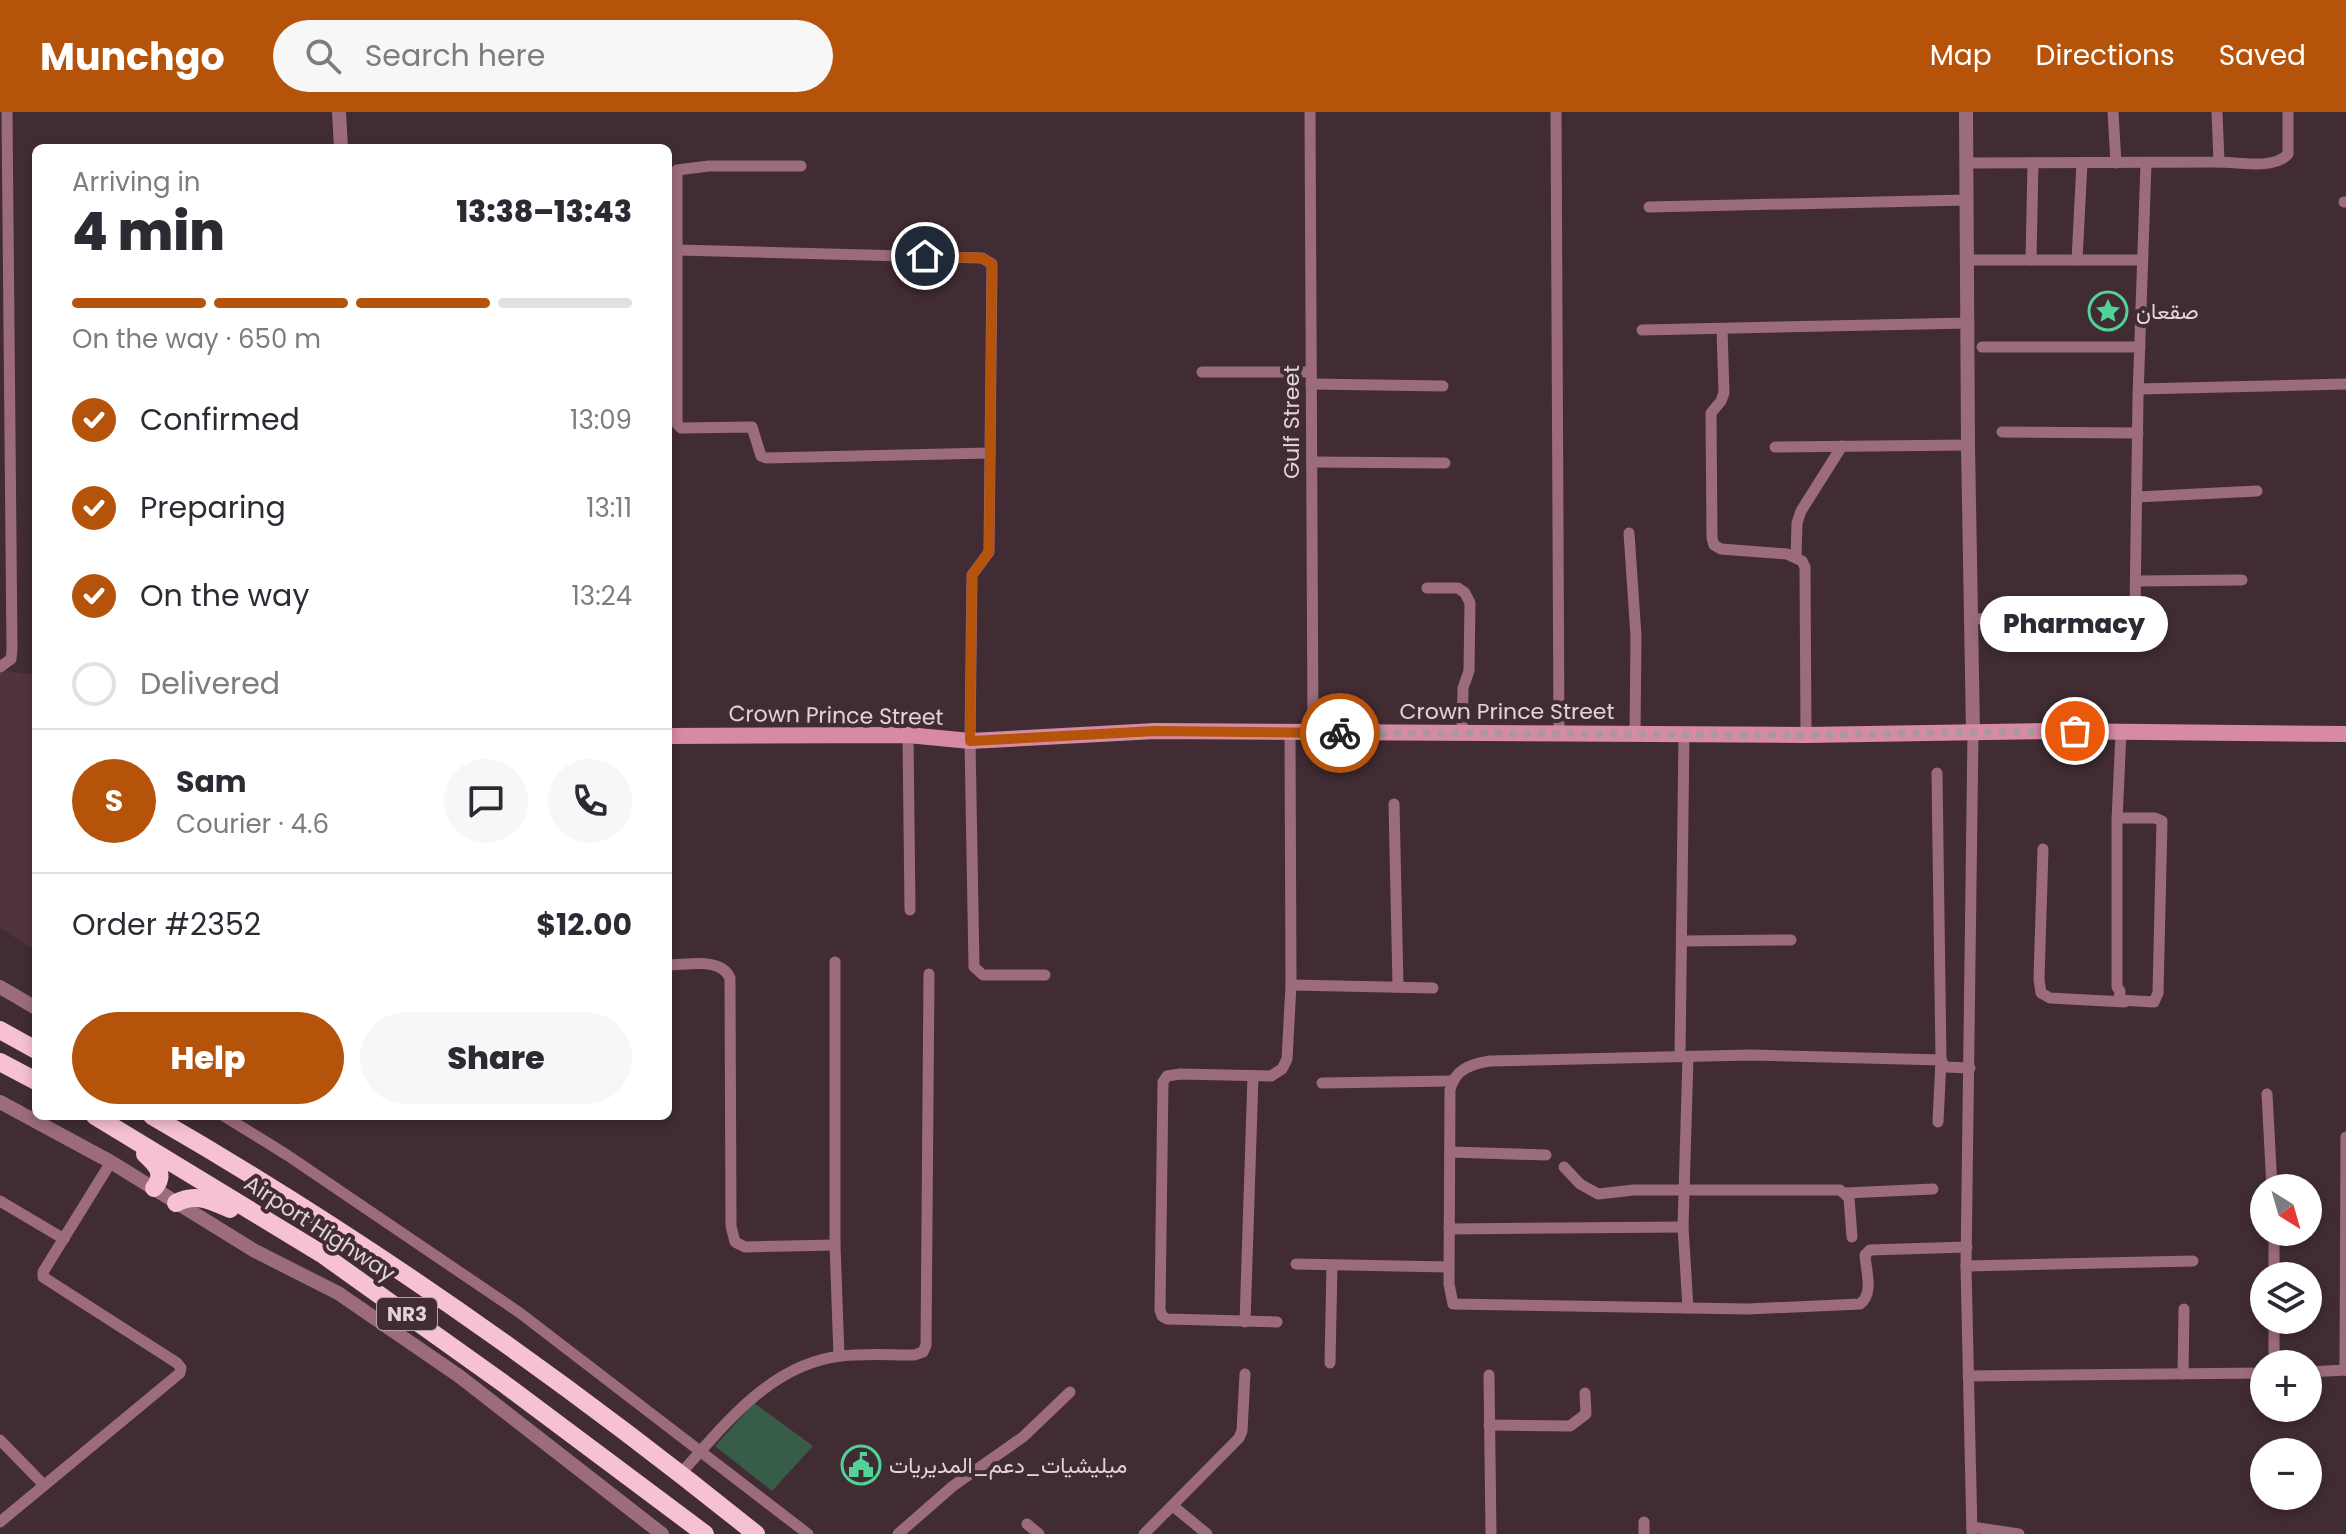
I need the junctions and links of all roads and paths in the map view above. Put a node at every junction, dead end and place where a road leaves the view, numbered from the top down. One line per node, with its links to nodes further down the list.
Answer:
1 (7, 112): 19 (street)
2 (339, 112): 9 (street)
3 (1310, 112): 32 (street, Gulf Street)
4 (1556, 112): 61 (street)
5 (1966, 112): 11 (street)
6 (2113, 112): 14 (street)
7 (2217, 112): 10 (street)
8 (2288, 112): 10 (street)
9 (341, 144)
10 (2219, 162): 15 (street)
11 (1967, 163): 12 (street); 17 (street)
12 (2033, 163): 13 (street); 22 (street)
13 (2082, 163): 14 (street); 23 (street)
14 (2116, 163): 15 (street)
15 (2146, 163): 24 (street)
16 (801, 166): 20 (street)
17 (1967, 200): 18 (street); 21 (street)
18 (1649, 207)
19 (3, 246): 27 (street)
20 (678, 250): 42 (street); 42 (street)
21 (1968, 260): 22 (street); 25 (street)
22 (2031, 260): 23 (street)
23 (2077, 260): 24 (street)
24 (2141, 260): 30 (street)
25 (1969, 323): 26 (street); 39 (street)
26 (1722, 329): 28 (street); 49 (street)
27 (4, 330): 36 (street)
28 (1642, 330)
29 (1982, 347): 30 (street)
30 (2140, 347): 35 (street)
31 (1202, 372): 32 (street)
32 (1311, 378): 34 (street); 43 (street, Gulf Street)
33 (2346, 384): 35 (street)
34 (1443, 386)
35 (2139, 389): 38 (street)
36 (5, 421): 48 (street)
37 (2002, 432): 38 (street)
38 (2138, 433): 46 (street)
39 (1968, 445): 40 (street); 53 (street)
40 (1842, 446): 41 (street); 49 (street)
41 (1775, 447)
42 (990, 453): 67 (street)
43 (1312, 462): 44 (street); 58 (street, Gulf Street)
44 (1445, 463)
45 (2257, 491): 46 (street)
46 (2137, 497): 51 (street)
47 (1629, 533): 62 (street)
48 (6, 547): 54 (street)
49 (1796, 557): 65 (street)
50 (2242, 580): 51 (street)
51 (2136, 581): 53 (street)
52 (1427, 588): 60 (street)
53 (1971, 619): 56 (street)
54 (0, 667)
55 (1290, 732): 58 (main road, Crown Prince Street); 67 (main road, Crown Prince Street); 79 (street)
56 (1973, 732): 57 (main road, Crown Prince Street); 65 (main road, Crown Prince Street); 90 (street)
57 (2121, 732): 63 (main road, Crown Prince Street); 70 (street)
58 (1313, 733): 60 (main road, Crown Prince Street)
59 (1684, 733): 62 (main road, Crown Prince Street); 65 (main road, Crown Prince Street); 74 (street)
60 (1462, 734): 61 (main road, Crown Prince Street)
61 (1559, 734): 62 (main road, Crown Prince Street)
62 (1635, 734)
63 (2346, 734)
64 (908, 735): 66 (main road, Crown Prince Street); 67 (main road, Crown Prince Street); 72 (street)
65 (1806, 735)
66 (672, 736)
67 (970, 741): 78 (street)
68 (1937, 773): 88 (street)
69 (1394, 804): 80 (street)
70 (2117, 818): 83 (street); 83 (street)
71 (2043, 849): 83 (street)
72 (910, 910)
73 (1791, 940): 74 (street)
74 (1682, 941): 87 (street)
75 (835, 962): 121 (street)
76 (672, 965): 121 (street)
77 (929, 974): 132 (street)
78 (1045, 975)
79 (1291, 985): 80 (street); 91 (street)
80 (1398, 986): 82 (street)
81 (0, 987): 84 (street)
82 (1433, 988)
83 (2134, 1003)
84 (32, 1006)
85 (0, 1030): 86 (highway)
86 (32, 1048)
87 (1684, 1056): 88 (street); 93 (street); 111 (street)
88 (1941, 1060): 90 (street); 102 (street)
89 (0, 1062): 92 (highway)
90 (1970, 1068): 122 (street)
91 (1253, 1076): 130 (street); 130 (street)
92 (32, 1079)
93 (1452, 1081): 94 (street); 105 (street)
94 (1322, 1083)
95 (2267, 1094): 109 (street)
96 (0, 1102): 97 (street)
97 (32, 1119)
98 (33, 1120): 107 (street)
99 (101, 1120): 103 (highway, Airport Highway / NR3)
100 (159, 1120): 146 (highway, Airport Highway / NR3)
101 (230, 1120): 145 (street)
102 (1938, 1122)
103 (119, 1131): 110 (highway); 119 (highway, Airport Highway / NR3)
104 (2346, 1137): 134 (street)
105 (1450, 1152): 106 (street); 117 (street)
106 (1546, 1155)
107 (111, 1162): 110 (street); 120 (street)
108 (1564, 1167): 111 (street)
109 (2271, 1174)
110 (154, 1188): 115 (street)
111 (1685, 1189): 113 (street); 116 (street)
112 (1933, 1189): 113 (street)
113 (1845, 1193): 118 (street)
114 (0, 1201): 120 (street)
115 (176, 1203): 119 (highway); 152 (street)
116 (1683, 1227): 117 (street); 128 (street)
117 (1449, 1229): 127 (street)
118 (1852, 1237)
119 (295, 1238): 153 (highway, Airport Highway / NR3)
120 (64, 1239): 147 (street)
121 (835, 1245): 132 (street)
122 (1967, 1247): 126 (street); 128 (street)
123 (2193, 1261): 126 (street)
124 (1296, 1264): 125 (street)
125 (1332, 1265): 127 (street); 133 (street)
126 (1966, 1266): 140 (street)
127 (1449, 1267): 128 (street)
128 (1688, 1308)
129 (2184, 1309): 138 (street)
130 (1245, 1322): 131 (street)
131 (1277, 1322)
132 (839, 1356): 145 (street)
133 (1330, 1363)
134 (2346, 1370): 135 (street)
135 (2322, 1371)
136 (2250, 1373): 138 (street)
137 (1245, 1374): 148 (street)
138 (2183, 1374): 140 (street)
139 (1489, 1375): 143 (street)
140 (1968, 1376): 151 (street)
141 (1070, 1392): 156 (street)
142 (1585, 1393): 143 (street)
143 (1489, 1425): 160 (street)
144 (0, 1440): 147 (street)
145 (701, 1451): 146 (street); 155 (street)
146 (681, 1473): 154 (highway, Airport Highway / NR3)
147 (44, 1485): 149 (street)
148 (1173, 1506): 158 (street); 159 (street)
149 (0, 1522)
150 (1027, 1524): 157 (street)
151 (1972, 1530): 161 (street)
152 (662, 1534)
153 (705, 1534)
154 (756, 1534)
155 (808, 1534)
156 (898, 1534)
157 (1039, 1534)
158 (1144, 1534)
159 (1207, 1534)
160 (1491, 1534)
161 (2019, 1534)

